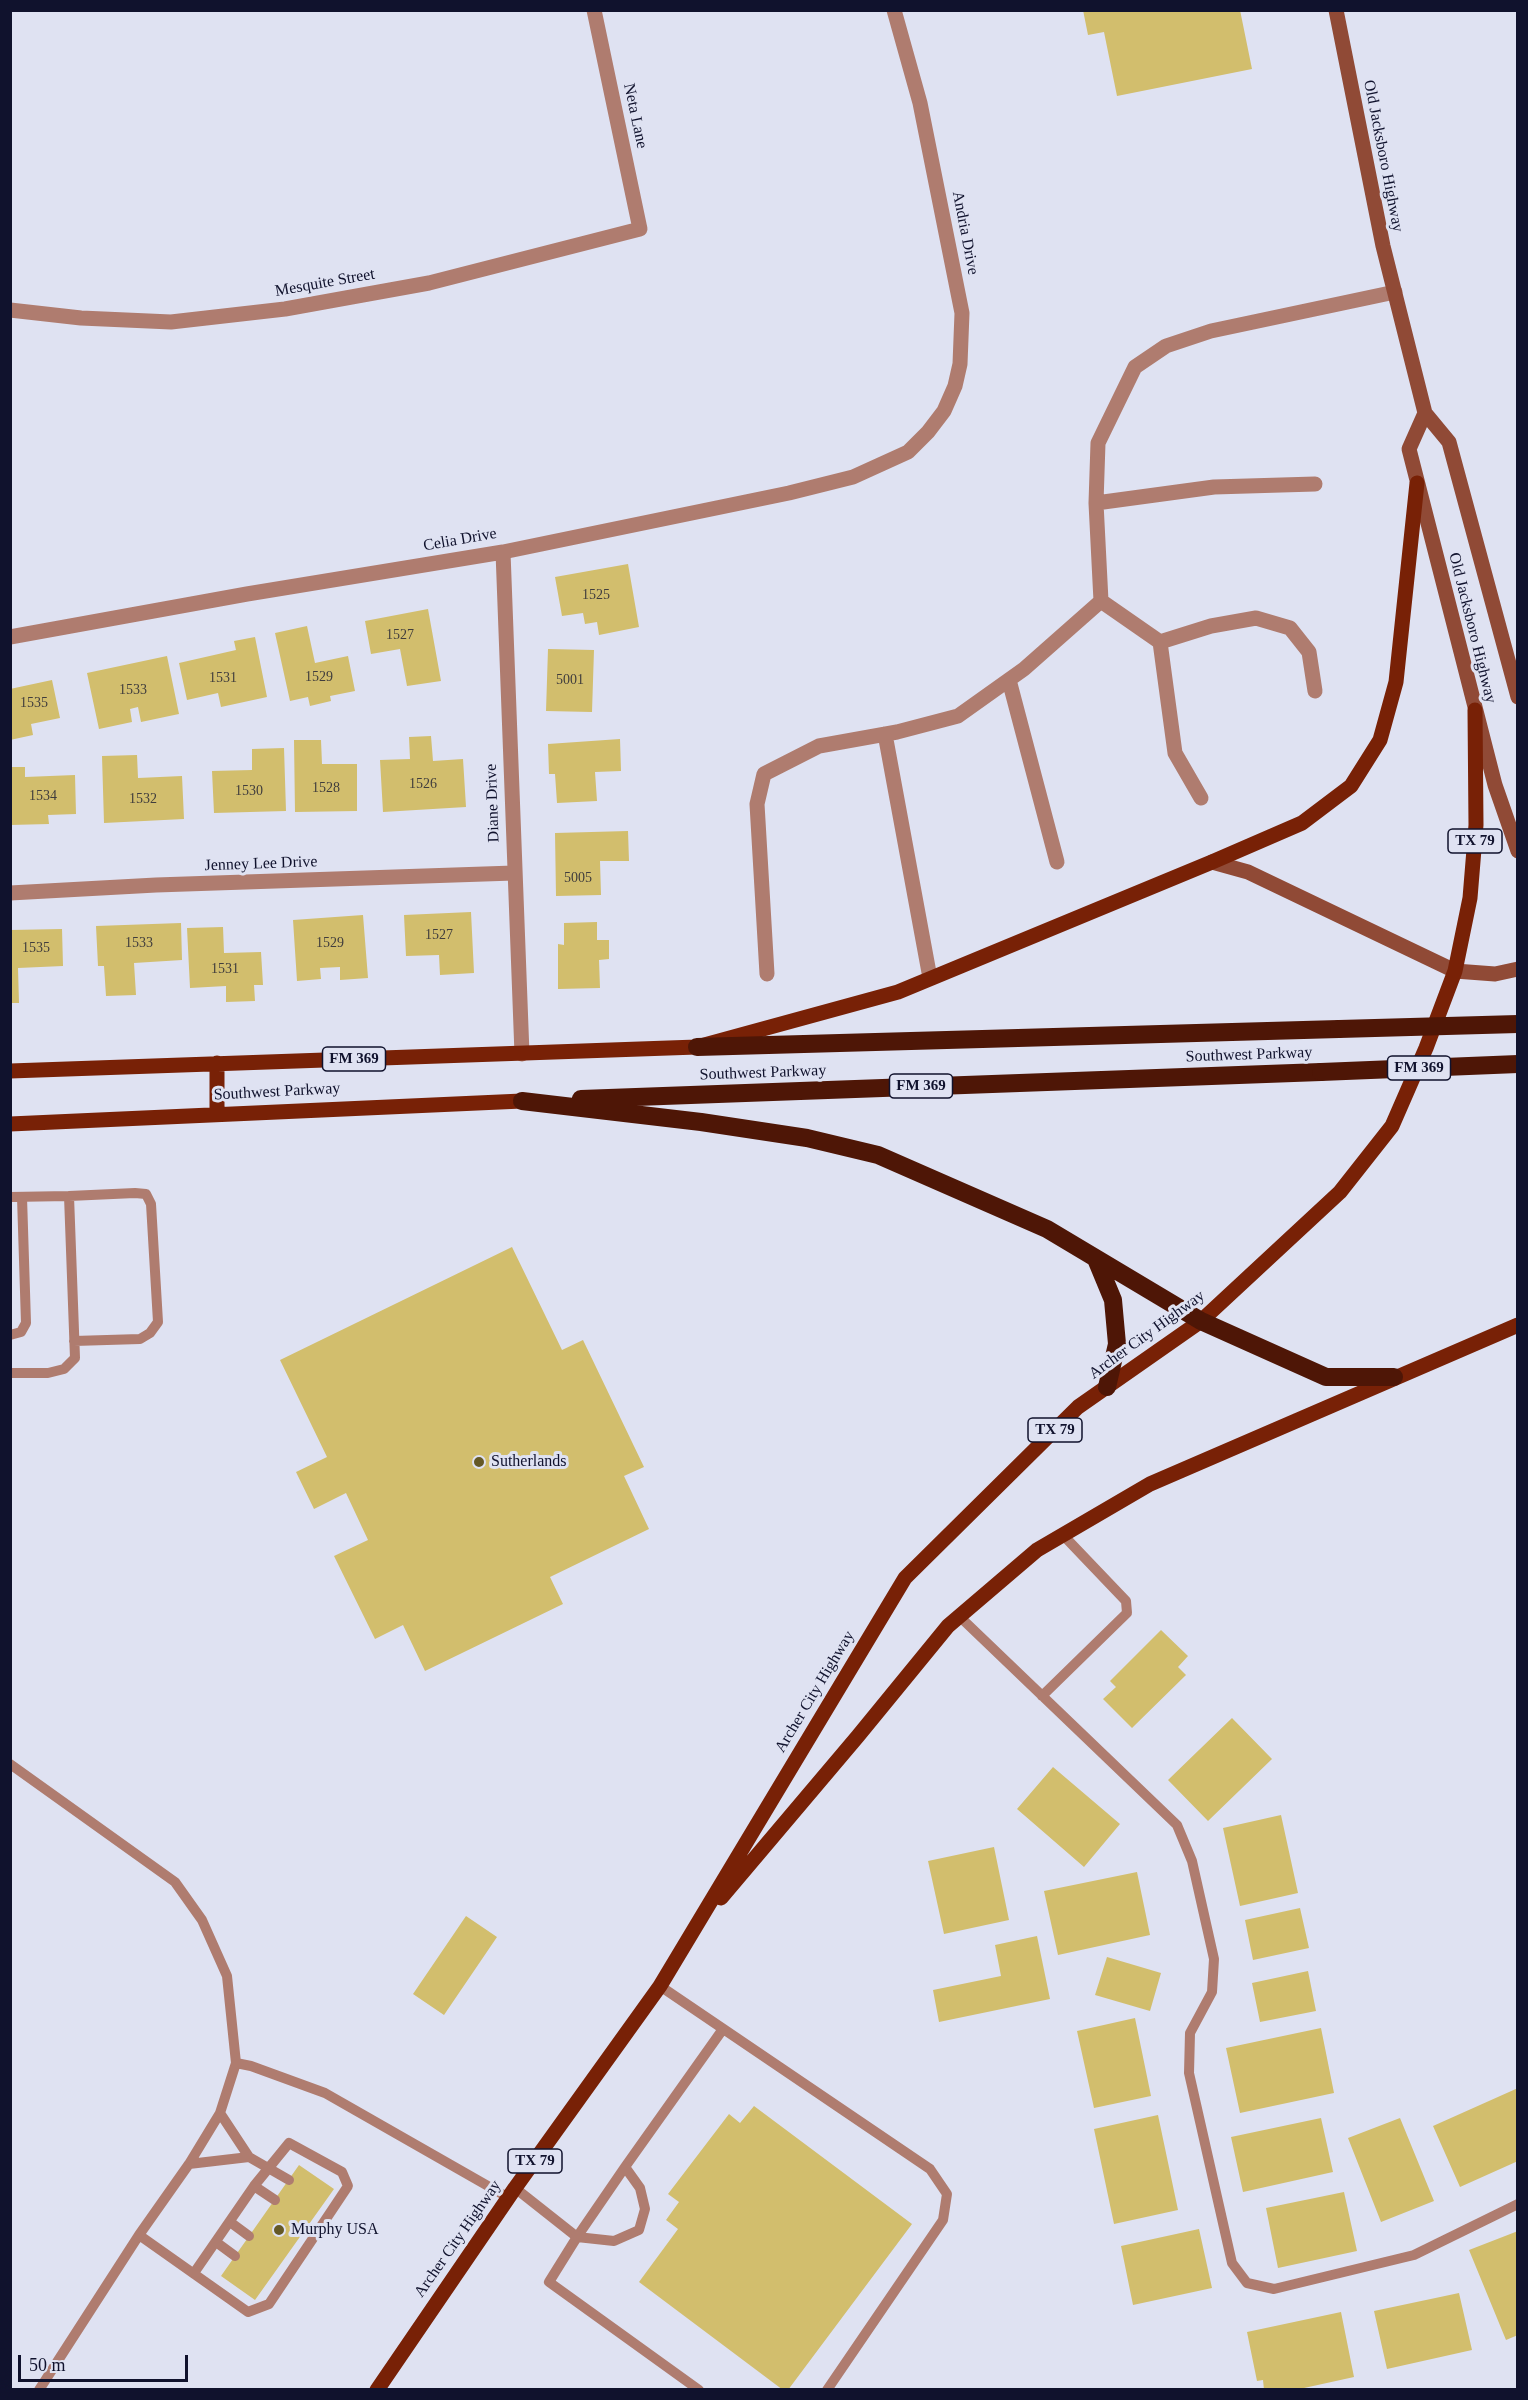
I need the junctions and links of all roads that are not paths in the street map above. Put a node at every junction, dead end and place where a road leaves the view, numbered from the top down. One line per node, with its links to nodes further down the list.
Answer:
1 (594, 10): 4 (street, Neta Lane)
2 (894, 10): 8 (street, Andria Drive)
3 (1336, 10): 5 (main road, Old Jacksboro Highway)
4 (640, 229): 6 (street, Mesquite Street)
5 (1395, 292): 7 (main road, Old Jacksboro Highway); 11 (street)
6 (10, 310)
7 (1425, 413): 9 (main road, Old Jacksboro Highway); 18 (main road, Old Jacksboro Highway)
8 (908, 452): 12 (street, Celia Drive)
9 (1417, 483): 19 (main road, Old Jacksboro Highway); 24 (main road)
10 (1315, 484): 11 (street)
11 (1096, 503): 13 (street)
12 (502, 552): 14 (street, Celia Drive); 25 (street, Diane Drive)
13 (1101, 601): 15 (street); 16 (street)
14 (10, 637)
15 (1160, 642): 17 (street); 21 (street)
16 (1009, 680): 20 (street); 23 (street)
17 (1315, 691)
18 (1518, 697)
19 (1475, 710): 22 (main road, Old Jacksboro Highway); 28 (main road, Archer City Highway / TX 79)
20 (885, 734): 29 (street); 30 (street)
21 (1201, 798)
22 (1518, 851)
23 (1057, 862)
24 (1212, 862): 28 (main road); 30 (main road)
25 (514, 873): 26 (street, Jenney Lee Drive); 33 (street, Diane Drive)
26 (10, 892)
27 (1518, 969): 28 (main road)
28 (1455, 971): 43 (main road, Archer City Highway / TX 79)
29 (767, 974)
30 (930, 978): 32 (main road)
31 (1518, 1023): 32 (highway, Southwest Parkway / FM 369, bridge)
32 (697, 1047): 33 (main road, Southwest Parkway / FM 369)
33 (522, 1054): 34 (main road, Southwest Parkway / FM 369)
34 (217, 1064): 36 (main road, Southwest Parkway / FM 369); 38 (main road)
35 (1518, 1064): 37 (highway, Southwest Parkway / FM 369, bridge)
36 (10, 1071)
37 (522, 1101): 38 (main road, Southwest Parkway / FM 369); 42 (highway)
38 (218, 1114): 39 (main road, Southwest Parkway / FM 369)
39 (10, 1124)
40 (69, 1196): 41 (lane); 46 (lane); 46 (lane)
41 (16, 1197): 45 (lane)
42 (1096, 1258): 43 (highway); 49 (highway)
43 (1201, 1321): 48 (highway); 49 (main road, Archer City Highway / TX 79)
44 (1518, 1325): 48 (main road, Archer City Highway / TX 79)
45 (10, 1335)
46 (74, 1341): 47 (lane)
47 (10, 1373)
48 (1394, 1377): 50 (main road, Archer City Highway / TX 79)
49 (1107, 1387): 54 (main road, Archer City Highway / TX 79)
50 (1063, 1535): 51 (main road, Archer City Highway / TX 79); 52 (lane)
51 (959, 1616): 52 (lane); 54 (main road, Archer City Highway / TX 79)
52 (1042, 1696): 67 (lane)
53 (10, 1764): 57 (lane)
54 (692, 1932): 55 (main road, Archer City Highway / TX 79)
55 (660, 1986): 56 (lane); 65 (main road, Archer City Highway / TX 79)
56 (723, 2029): 62 (lane); 84 (lane)
57 (236, 2063): 58 (lane); 65 (lane)
58 (220, 2113): 59 (lane); 60 (lane)
59 (249, 2157): 60 (lane); 61 (lane)
60 (189, 2164): 71 (lane)
61 (269, 2167): 63 (lane); 64 (lane); 70 (lane)
62 (625, 2167): 73 (lane); 73 (lane)
63 (289, 2180)
64 (254, 2186): 66 (lane); 68 (lane)
65 (512, 2193): 73 (lane); 82 (main road, Archer City Highway / TX 79)
66 (274, 2200)
67 (1518, 2204)
68 (230, 2222): 72 (lane); 74 (lane)
69 (309, 2223): 70 (lane)
70 (319, 2230): 77 (lane)
71 (139, 2235): 78 (lane); 81 (lane)
72 (249, 2236)
73 (577, 2237): 83 (lane)
74 (216, 2242): 75 (lane); 78 (lane)
75 (235, 2256)
76 (283, 2260): 77 (lane)
77 (293, 2268): 80 (lane)
78 (194, 2273): 80 (lane)
79 (269, 2280): 80 (lane)
80 (280, 2288)
81 (39, 2390)
82 (377, 2390)
83 (699, 2390)
84 (827, 2390)

